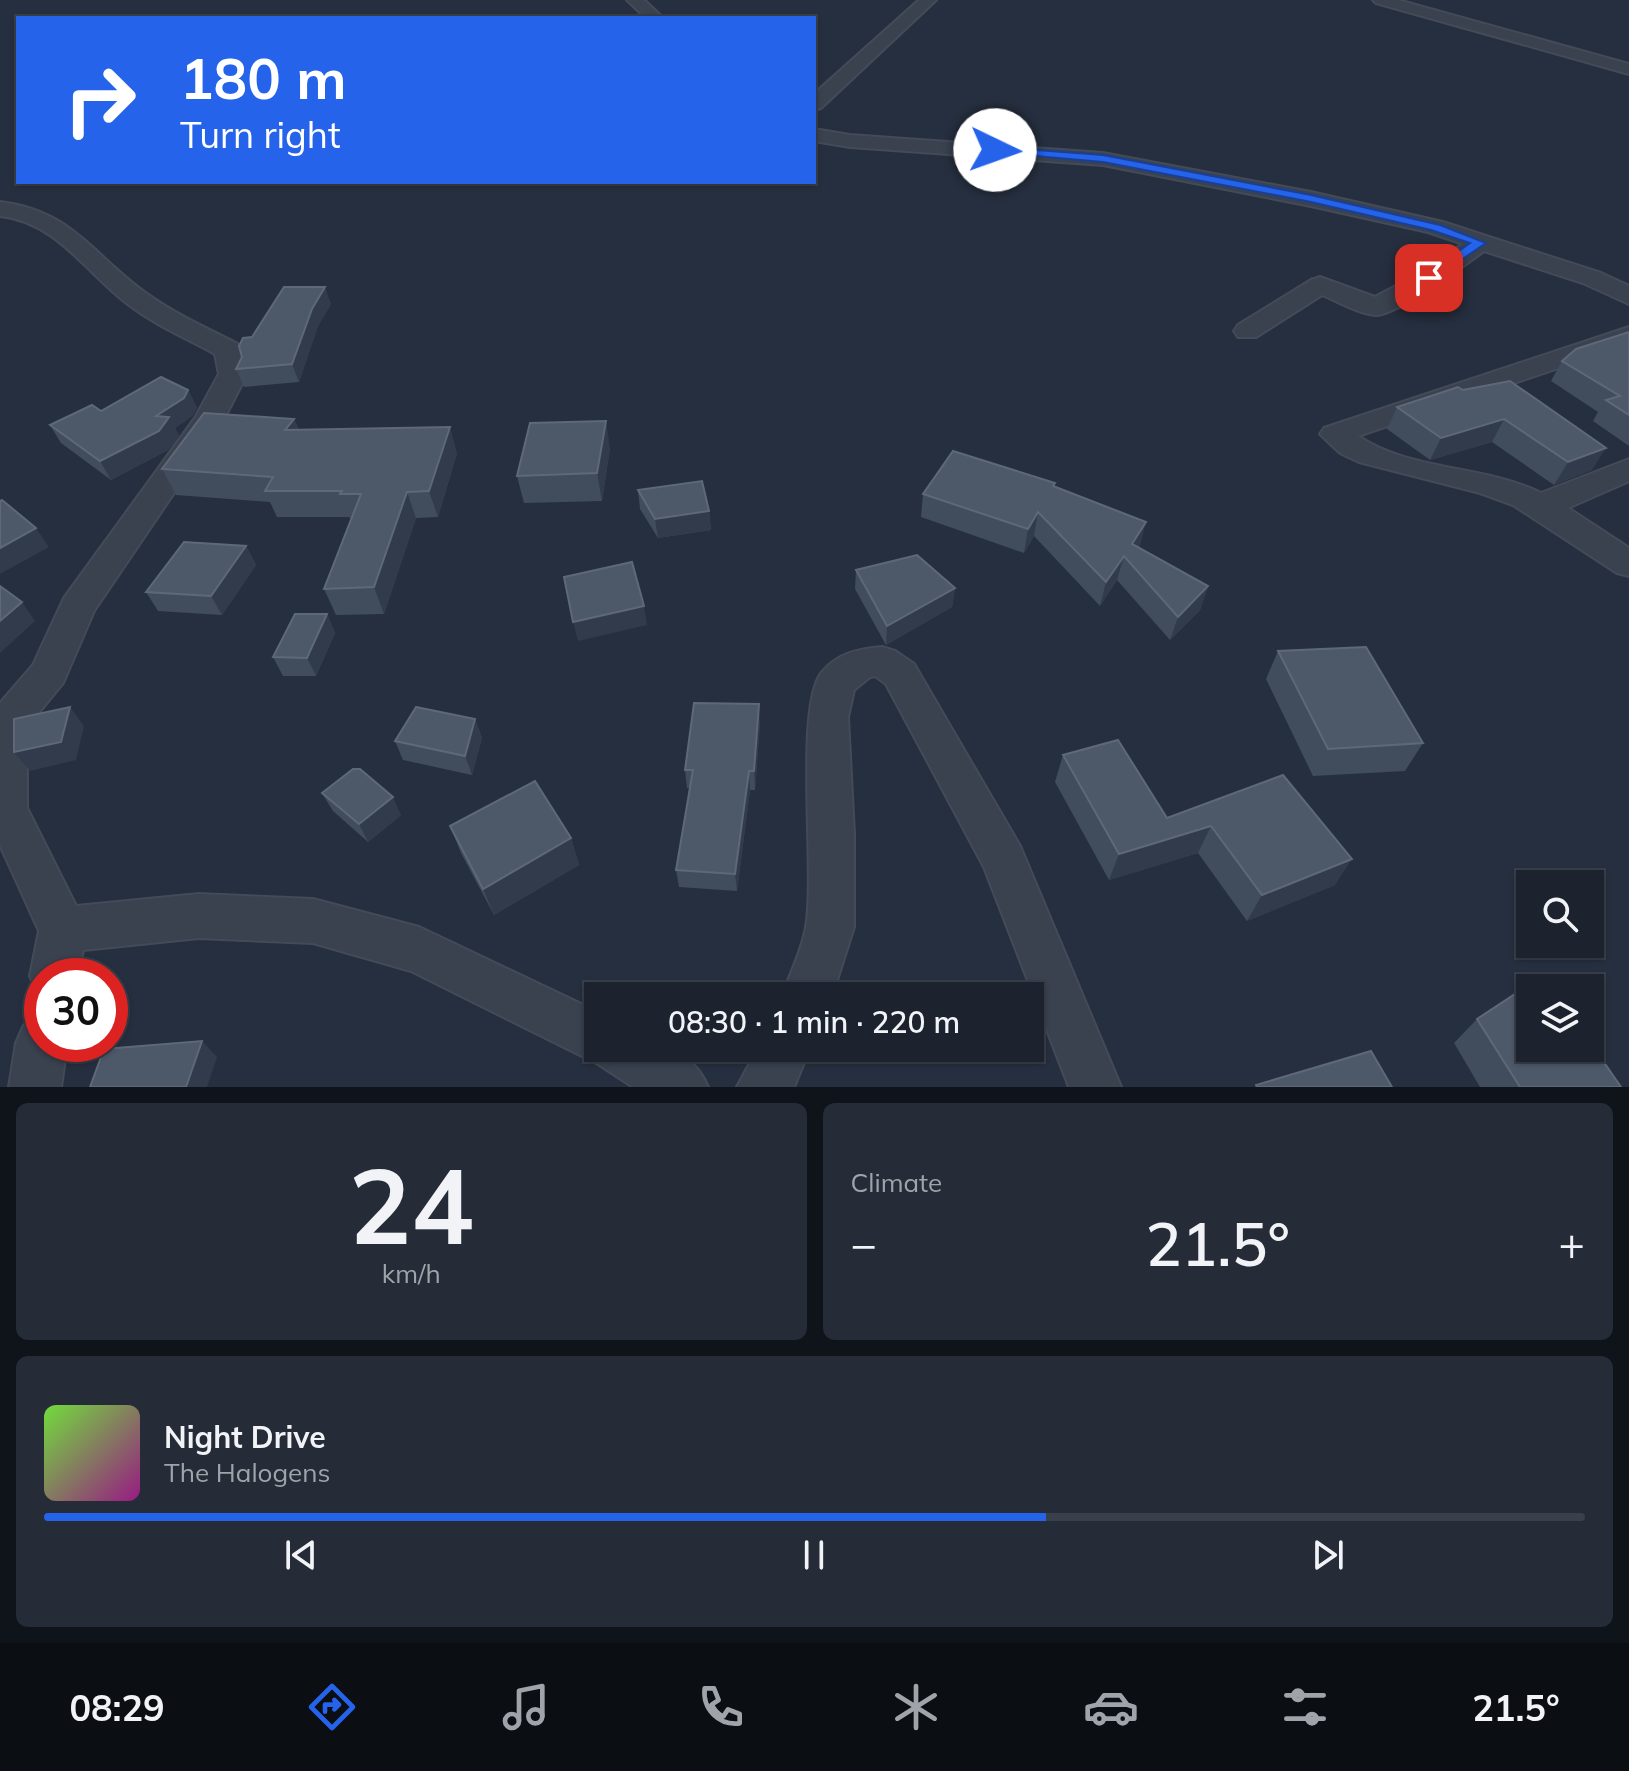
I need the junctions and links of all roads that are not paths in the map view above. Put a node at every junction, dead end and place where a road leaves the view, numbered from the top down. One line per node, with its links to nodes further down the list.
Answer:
1 (635, 0): 4 (street)
2 (928, 0): 6 (street)
3 (1381, 0): 5 (street)
4 (653, 16)
5 (1629, 69)
6 (816, 102)
7 (816, 135): 9 (street)
8 (0, 209): 16 (street)
9 (1480, 243): 10 (street); 11 (street)
10 (1629, 296)
11 (1247, 331)
12 (1629, 335): 14 (street)
13 (1629, 469): 14 (street)
14 (1535, 505): 15 (street)
15 (1629, 564)
16 (63, 930): 17 (street); 19 (street)
17 (58, 958)
18 (812, 982): 26 (street)
19 (584, 1032)
20 (39, 1062): 23 (street)
21 (640, 1062): 24 (street)
22 (776, 1062): 25 (street)
23 (35, 1087)
24 (682, 1087)
25 (763, 1087)
26 (1095, 1087)

